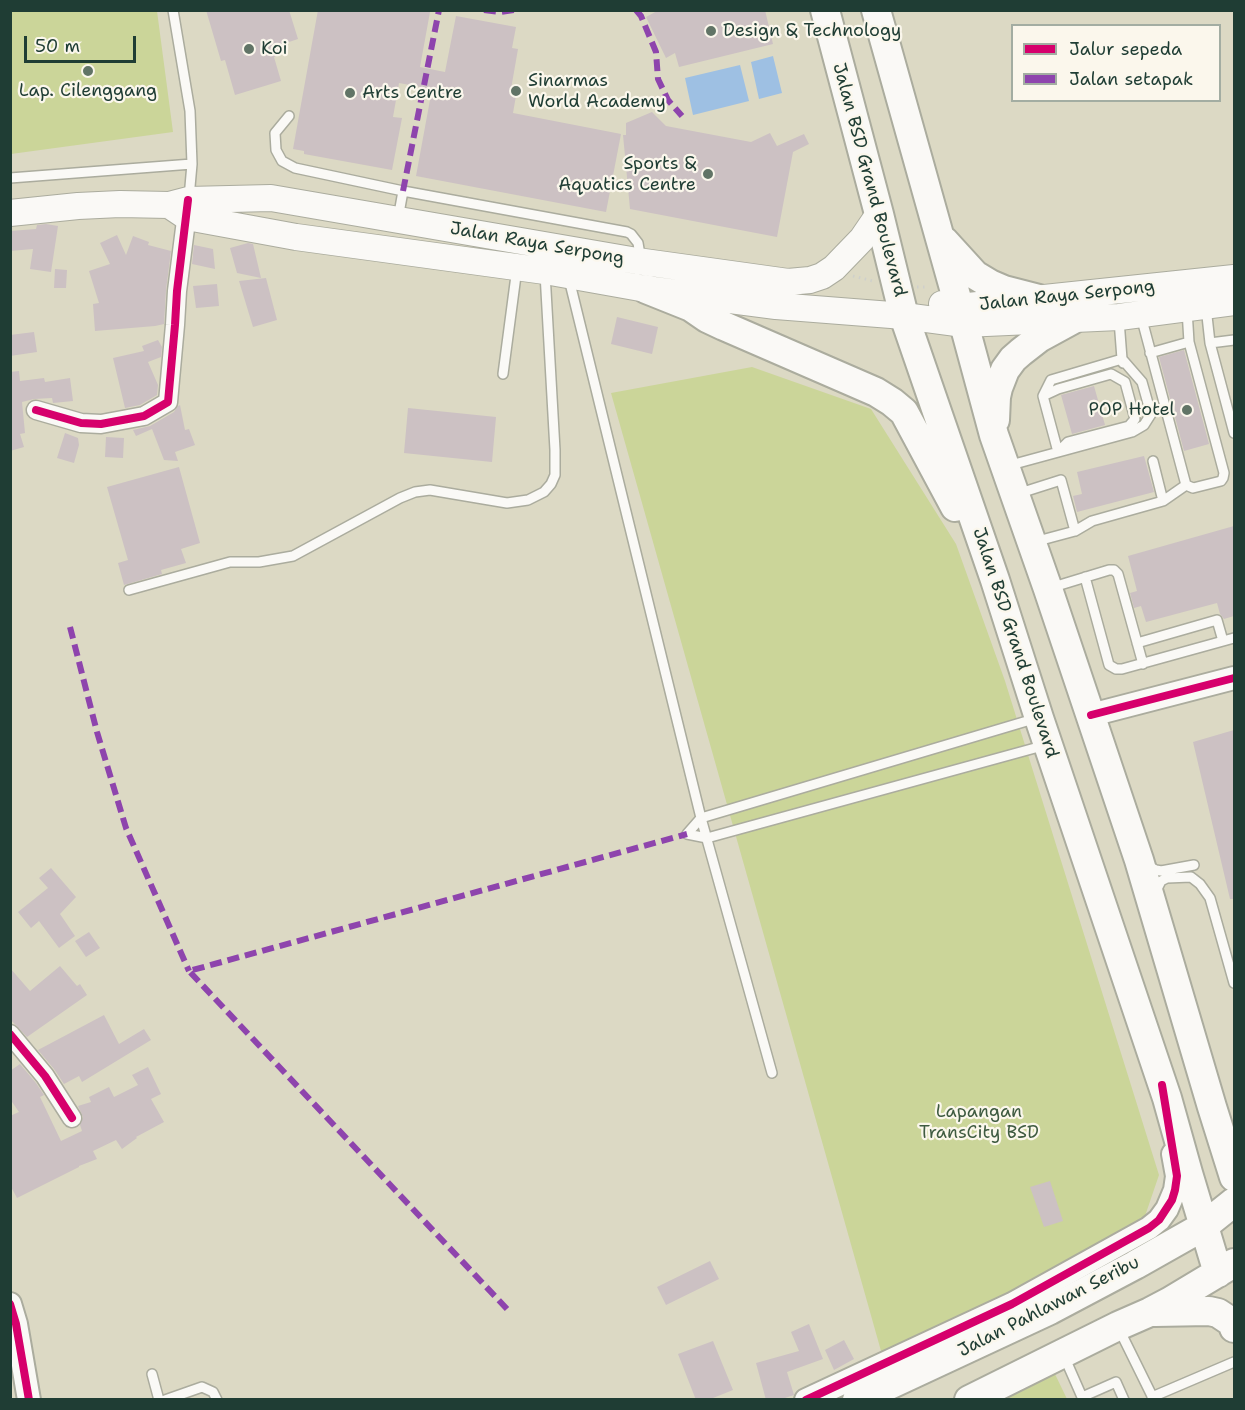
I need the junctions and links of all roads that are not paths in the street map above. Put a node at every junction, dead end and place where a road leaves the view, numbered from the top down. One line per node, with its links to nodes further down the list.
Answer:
1 (173, 10): 5 (lane)
2 (825, 10): 11 (main road, Jalan BSD Grand Boulevard)
3 (876, 10): 14 (main road)
4 (289, 116): 7 (lane)
5 (192, 164): 6 (lane); 9 (lane)
6 (10, 178)
7 (403, 191): 12 (lane); 15 (lane)
8 (271, 198): 9 (main road, Jalan Raya Serpong); 12 (main road, Jalan Raya Serpong); 13 (main road)
9 (181, 208): 10 (main road, Jalan Raya Serpong); 13 (main road, Jalan Raya Serpong); 34 (street)
10 (10, 213)
11 (879, 214): 15 (main road, Jalan Raya Serpong); 22 (main road, Jalan BSD Grand Boulevard)
12 (398, 219): 15 (main road, Jalan Raya Serpong)
13 (263, 231): 16 (main road, Jalan Raya Serpong)
14 (939, 235): 20 (main road); 24 (main road)
15 (637, 261)
16 (517, 268): 17 (main road, Jalan Raya Serpong); 32 (lane)
17 (556, 273): 19 (main road, Jalan Raya Serpong); 51 (lane); 59 (lane)
18 (1234, 278): 20 (main road, Jalan Raya Serpong)
19 (646, 289): 22 (main road, Jalan Raya Serpong); 49 (main road)
20 (1039, 298): 24 (main road, Jalan Raya Serpong)
21 (1234, 302): 23 (main road, Jalan Raya Serpong)
22 (902, 307): 24 (main road, Jalan Raya Serpong); 49 (main road, Jalan BSD Grand Boulevard)
23 (1196, 307): 25 (main road, Jalan Raya Serpong); 28 (lane); 29 (lane)
24 (962, 315): 26 (main road, Jalan Raya Serpong); 37 (main road)
25 (1130, 316): 26 (main road, Jalan Raya Serpong); 30 (lane); 31 (lane)
26 (1072, 320): 37 (main road)
27 (1234, 340): 29 (lane)
28 (1189, 342): 30 (lane); 42 (lane)
29 (1210, 343): 36 (lane)
30 (1150, 352): 43 (lane)
31 (1122, 359): 33 (lane); 35 (lane); 38 (lane)
32 (503, 374)
33 (1043, 396): 35 (lane); 38 (lane)
34 (36, 410)
35 (1135, 419): 38 (lane)
36 (1234, 434)
37 (994, 435): 40 (main road)
38 (1058, 452): 40 (lane)
39 (1153, 461): 45 (lane)
40 (1005, 467): 44 (main road)
41 (1234, 476): 42 (lane)
42 (1223, 478): 43 (lane)
43 (1186, 485): 45 (lane)
44 (1015, 495): 46 (lane); 47 (main road)
45 (1163, 501): 46 (lane)
46 (1075, 531): 47 (lane)
47 (1031, 543): 50 (main road)
48 (1084, 577): 50 (lane); 54 (lane); 55 (lane)
49 (995, 580): 58 (main road, Jalan BSD Grand Boulevard)
50 (1048, 589): 57 (main road)
51 (129, 590)
52 (1234, 638): 53 (lane)
53 (1223, 641): 54 (lane); 55 (lane)
54 (1137, 643): 55 (lane)
55 (1143, 664)
56 (1234, 678): 57 (street)
57 (1091, 715): 61 (main road)
58 (1043, 731): 59 (lane); 60 (lane); 69 (main road, Jalan BSD Grand Boulevard)
59 (701, 818): 60 (lane); 60 (lane)
60 (707, 838): 68 (lane)
61 (1139, 860): 63 (lane); 64 (main road)
62 (1194, 865): 63 (lane)
63 (1177, 873): 64 (lane); 65 (lane)
64 (1152, 900): 70 (main road)
65 (1232, 964): 66 (lane)
66 (1234, 983)
67 (10, 1034): 71 (street)
68 (772, 1073)
69 (1164, 1091): 70 (main road); 74 (main road, Jalan BSD Grand Boulevard); 88 (street)
70 (1218, 1107): 72 (main road)
71 (72, 1118)
72 (1234, 1177)
73 (1234, 1202): 74 (main road, Jalan Pahlawan Seribu)
74 (1204, 1226): 75 (main road, Jalan BSD Grand Boulevard); 89 (main road, Jalan Pahlawan Seribu)
75 (1226, 1267): 77 (main road)
76 (10, 1304): 84 (street)
77 (1150, 1312): 78 (main road); 79 (main road)
78 (1234, 1325)
79 (1118, 1326): 80 (main road); 83 (lane)
80 (1063, 1354): 90 (main road); 91 (lane)
81 (1234, 1362): 83 (lane)
82 (152, 1374): 85 (lane)
83 (1153, 1398)
84 (29, 1400)
85 (159, 1400)
86 (165, 1400): 87 (lane)
87 (217, 1400)
88 (807, 1400)
89 (857, 1400)
90 (969, 1400)
91 (1124, 1400)

